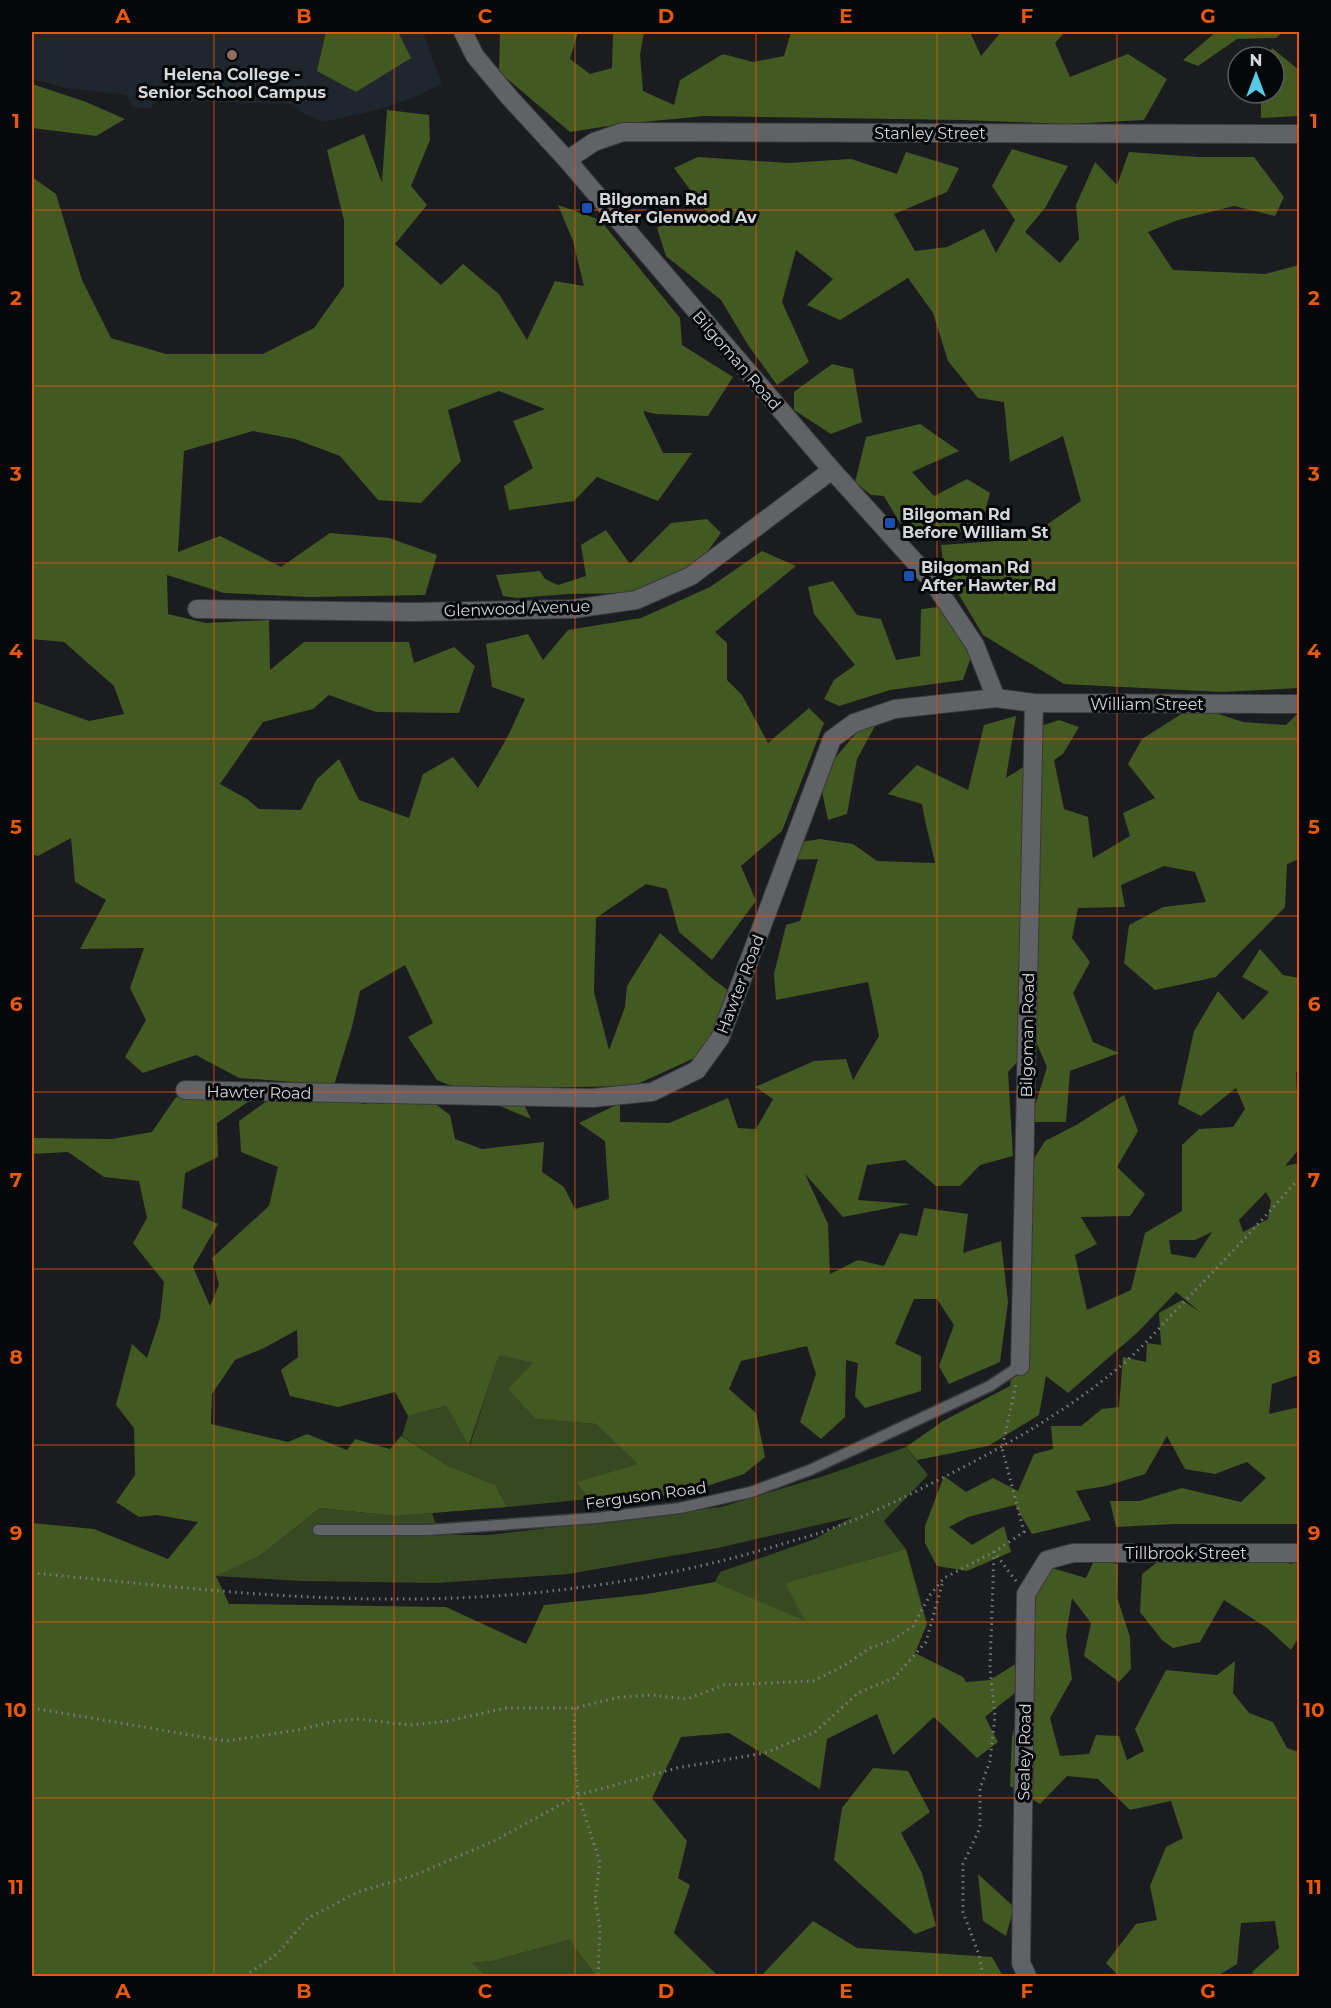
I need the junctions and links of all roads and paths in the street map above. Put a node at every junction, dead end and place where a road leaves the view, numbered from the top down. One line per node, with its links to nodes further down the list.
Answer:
1 (463, 32): 3 (street, Bilgoman Road)
2 (1299, 134): 3 (street, Stanley Street)
3 (567, 160): 4 (street, Bilgoman Road)
4 (832, 470): 5 (street, Glenwood Avenue); 6 (street, Bilgoman Road)
5 (197, 609)
6 (996, 698): 7 (street, William Street); 9 (street, Hawter Road)
7 (1034, 704): 8 (street, William Street); 10 (street, Bilgoman Road)
8 (1299, 704)
9 (185, 1090)
10 (1020, 1366): 11 (lane, Ferguson Road); 12 (path)
11 (318, 1530)
12 (994, 1552): 14 (path); 15 (path); 21 (path)
13 (1299, 1553): 15 (street, Tillbrook Street)
14 (944, 1578): 17 (path); 18 (path)
15 (1026, 1594): 22 (street, Sealey Road)
16 (32, 1708): 17 (path)
17 (575, 1708): 18 (path)
18 (578, 1795): 19 (path); 20 (path)
19 (245, 1977)
20 (598, 1977)
21 (983, 1977)
22 (1027, 1977)

